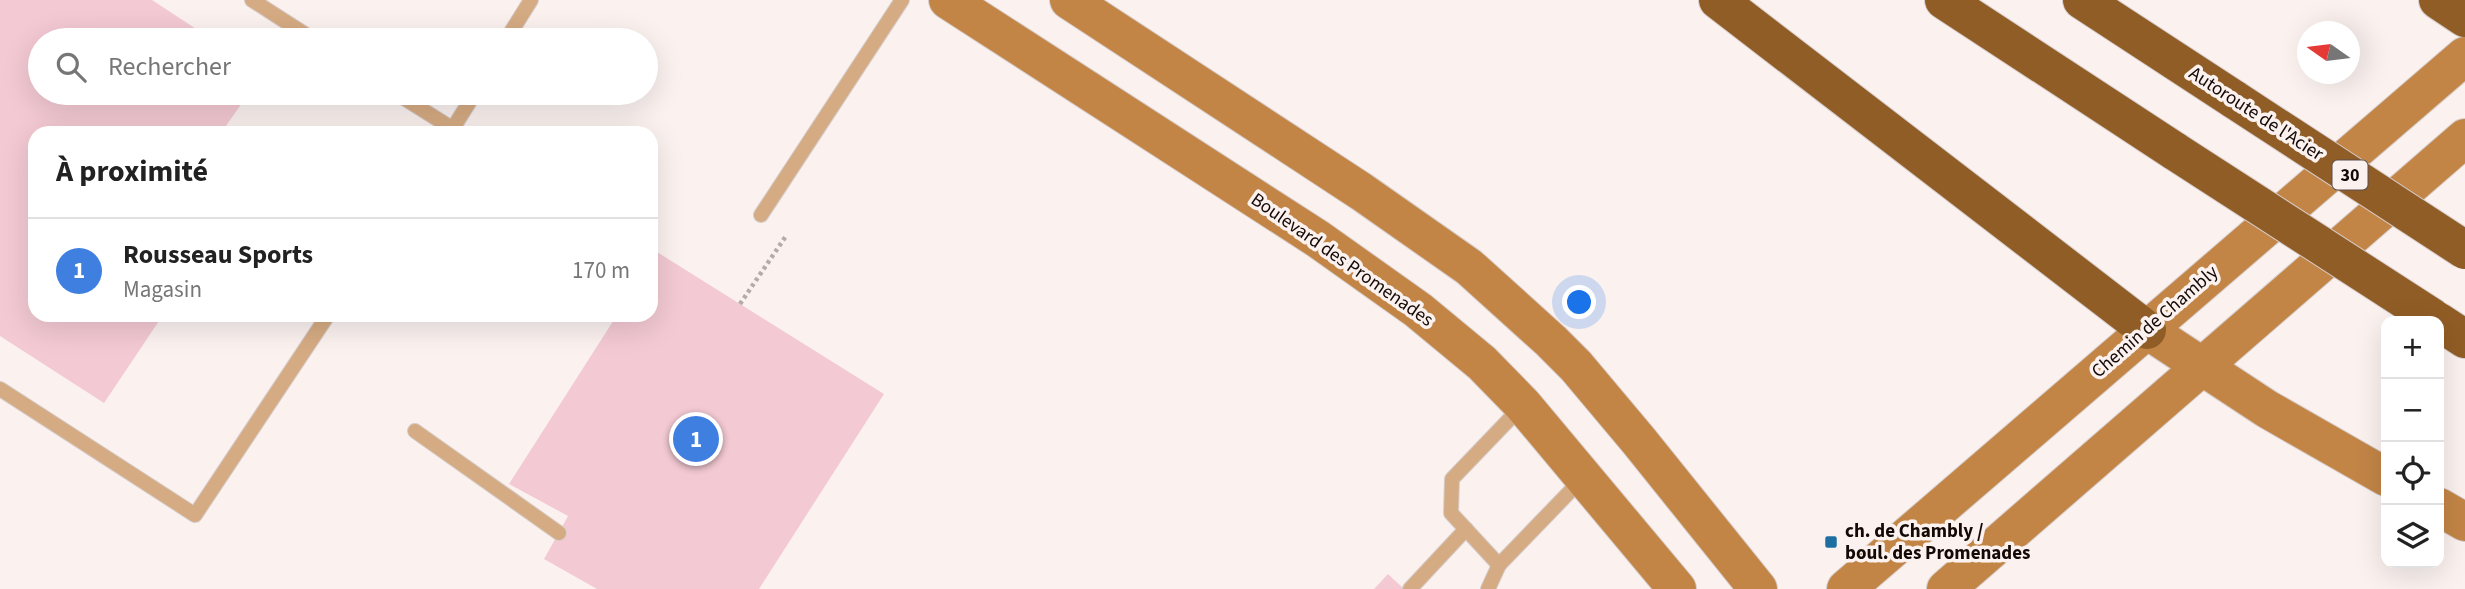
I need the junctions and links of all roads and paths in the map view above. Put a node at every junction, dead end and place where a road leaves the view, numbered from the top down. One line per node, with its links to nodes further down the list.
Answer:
1 (252, 0): 11 (lane)
2 (531, 0): 12 (lane)
3 (902, 0): 19 (lane)
4 (948, 0): 30 (street, Boulevard des Promenades)
5 (1069, 0): 42 (street)
6 (1718, 0): 26 (highway)
7 (1944, 0): 23 (highway, bridge)
8 (2082, 0): 21 (highway, Autoroute de l'Acier / 30, bridge)
9 (2438, 0): 10 (highway)
10 (2465, 18)
11 (295, 28)
12 (514, 28)
13 (2465, 56): 26 (street, Chemin de Chambly)
14 (413, 105): 16 (lane)
15 (467, 105): 17 (lane)
16 (444, 126)
17 (454, 126)
18 (2465, 138): 28 (street)
19 (761, 215)
20 (786, 236): 22 (path)
21 (2465, 250)
22 (740, 304)
23 (2430, 316)
24 (323, 322): 29 (lane)
25 (2444, 325): 27 (highway)
26 (2147, 330): 28 (street); 43 (street, Chemin de Chambly)
27 (2465, 339)
28 (2203, 368): 32 (street); 44 (street)
29 (0, 389)
30 (1523, 405): 33 (street, Boulevard des Promenades); 36 (lane)
31 (415, 432): 37 (lane)
32 (2381, 474)
33 (1584, 477): 38 (lane); 41 (street, Boulevard des Promenades)
34 (2444, 510): 35 (street)
35 (2465, 522)
36 (1466, 529): 38 (lane); 39 (lane)
37 (559, 533)
38 (1499, 565): 40 (lane)
39 (1410, 589)
40 (1488, 589)
41 (1677, 589)
42 (1758, 589)
43 (1846, 589)
44 (1946, 589)

